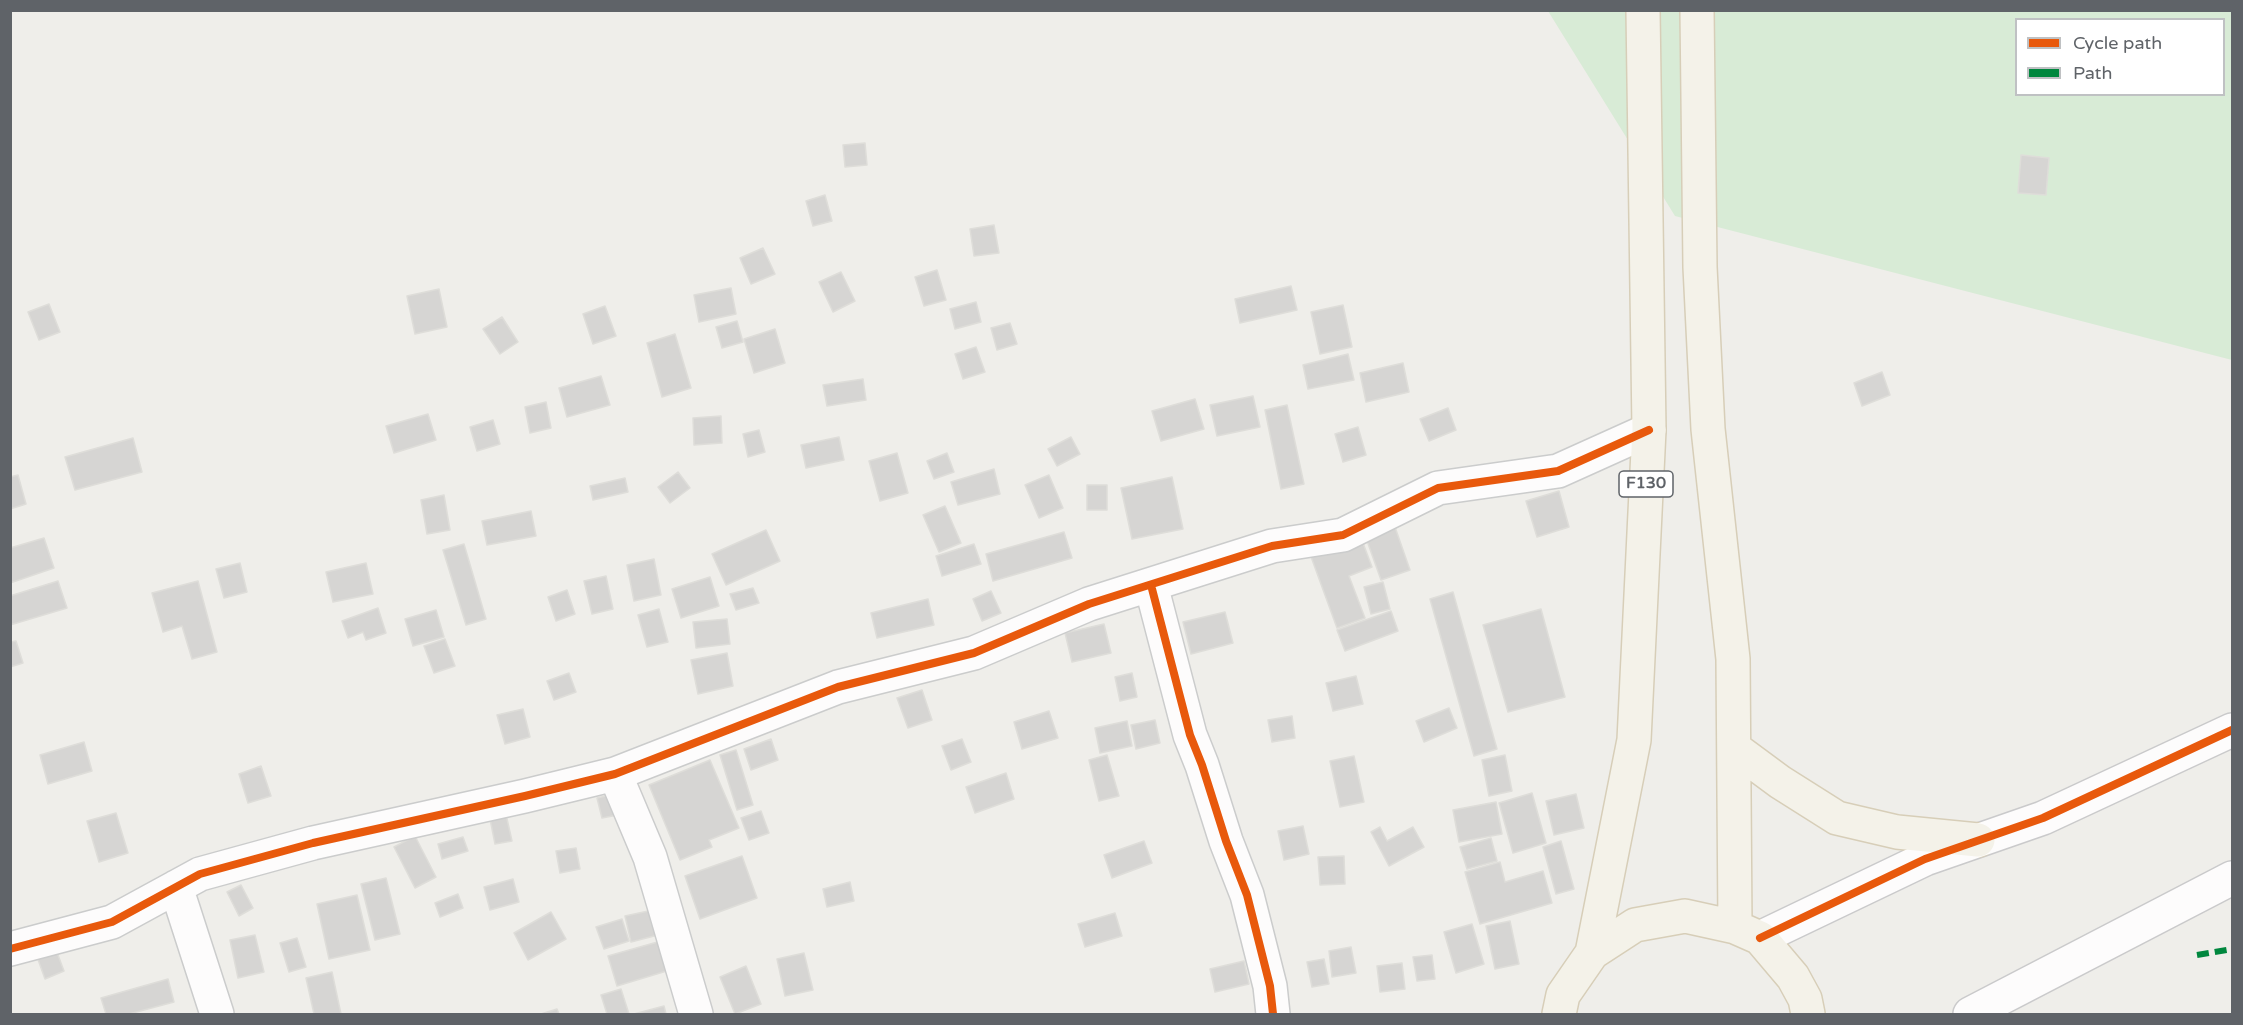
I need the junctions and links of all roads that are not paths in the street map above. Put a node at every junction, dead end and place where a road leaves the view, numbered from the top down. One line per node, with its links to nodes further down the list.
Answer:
1 (1642, 10): 3 (main road, F130)
2 (1697, 10): 6 (main road)
3 (1649, 430): 4 (street); 13 (main road, F130)
4 (1151, 585): 7 (street); 16 (street)
5 (2232, 730): 8 (street)
6 (1734, 747): 8 (main road); 11 (main road)
7 (615, 774): 10 (street); 15 (street)
8 (1978, 840): 11 (street)
9 (2232, 878): 19 (street)
10 (176, 887): 12 (street); 14 (street)
11 (1747, 932): 13 (main road); 18 (main road)
12 (10, 949)
13 (1592, 953): 17 (main road)
14 (217, 1014)
15 (696, 1014)
16 (1273, 1014)
17 (1559, 1014)
18 (1808, 1014)
19 (1970, 1014)

